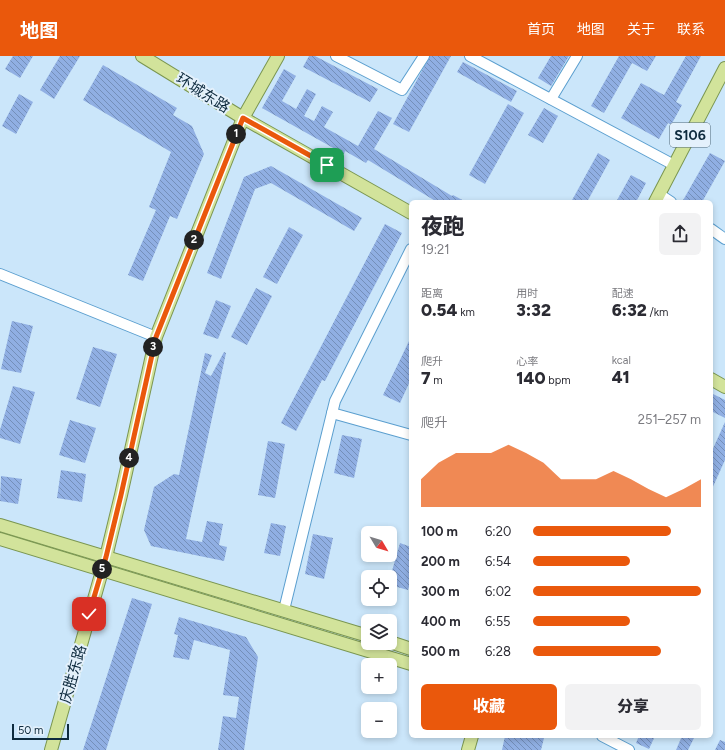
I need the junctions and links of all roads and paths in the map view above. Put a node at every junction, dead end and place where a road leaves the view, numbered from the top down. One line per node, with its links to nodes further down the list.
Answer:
1 (142, 56): 9 (main road, 环城东路)
2 (278, 56): 9 (main road, 庆胜东路)
3 (336, 56): 4 (street)
4 (424, 56)
5 (470, 56): 8 (street)
6 (577, 56): 8 (street)
7 (725, 68): 10 (main road, S106)
8 (552, 100): 10 (street)
9 (243, 118): 12 (main road, 环城东路); 17 (main road, 庆胜东路)
10 (674, 165): 11 (main road, S106)
11 (658, 199)
12 (409, 211)
13 (713, 230): 14 (street)
14 (725, 239)
15 (409, 253): 20 (street)
16 (0, 274): 17 (street)
17 (156, 337): 24 (main road, 庆胜东路)
18 (713, 380): 19 (main road)
19 (725, 387)
20 (332, 413): 21 (street); 26 (street)
21 (409, 434)
22 (0, 525): 24 (main road)
23 (0, 539): 25 (main road)
24 (106, 557): 25 (main road, 庆胜东路); 26 (main road)
25 (102, 569): 30 (main road); 33 (main road, 庆胜东路)
26 (284, 610): 27 (main road)
27 (361, 634)
28 (397, 644): 29 (main road)
29 (409, 647)
30 (409, 663)
31 (471, 738): 34 (main road)
32 (606, 738): 35 (street)
33 (51, 750)
34 (468, 750)
35 (629, 750)

